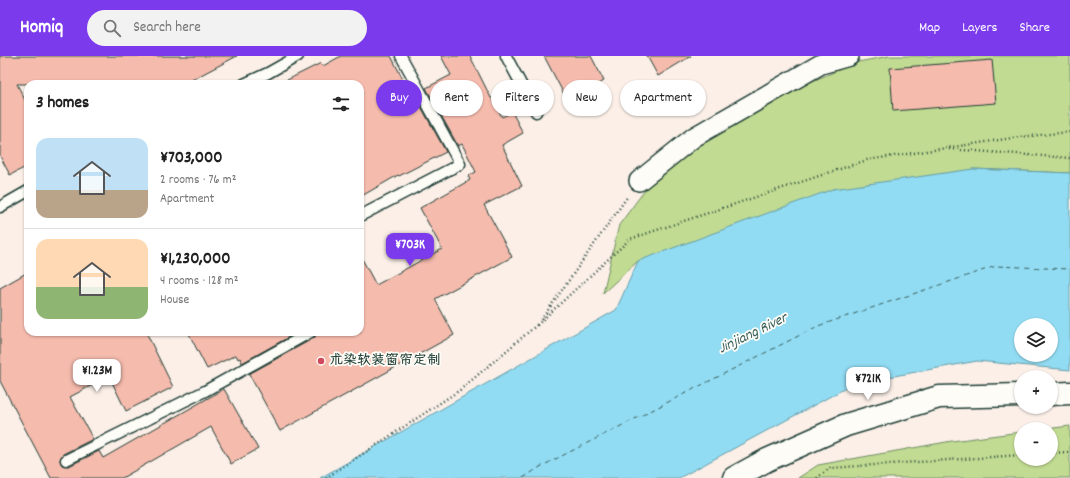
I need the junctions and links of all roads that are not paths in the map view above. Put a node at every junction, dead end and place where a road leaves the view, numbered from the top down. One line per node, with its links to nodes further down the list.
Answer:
1 (298, 56): 5 (lane)
2 (401, 56): 10 (lane)
3 (506, 56): 6 (lane)
4 (849, 56): 7 (street)
5 (253, 80)
6 (519, 80)
7 (639, 181)
8 (24, 194): 9 (lane)
9 (0, 207)
10 (364, 214)
11 (304, 336): 15 (lane)
12 (1070, 393): 13 (street)
13 (1058, 394)
14 (1014, 395): 16 (street)
15 (66, 460)
16 (734, 478)

